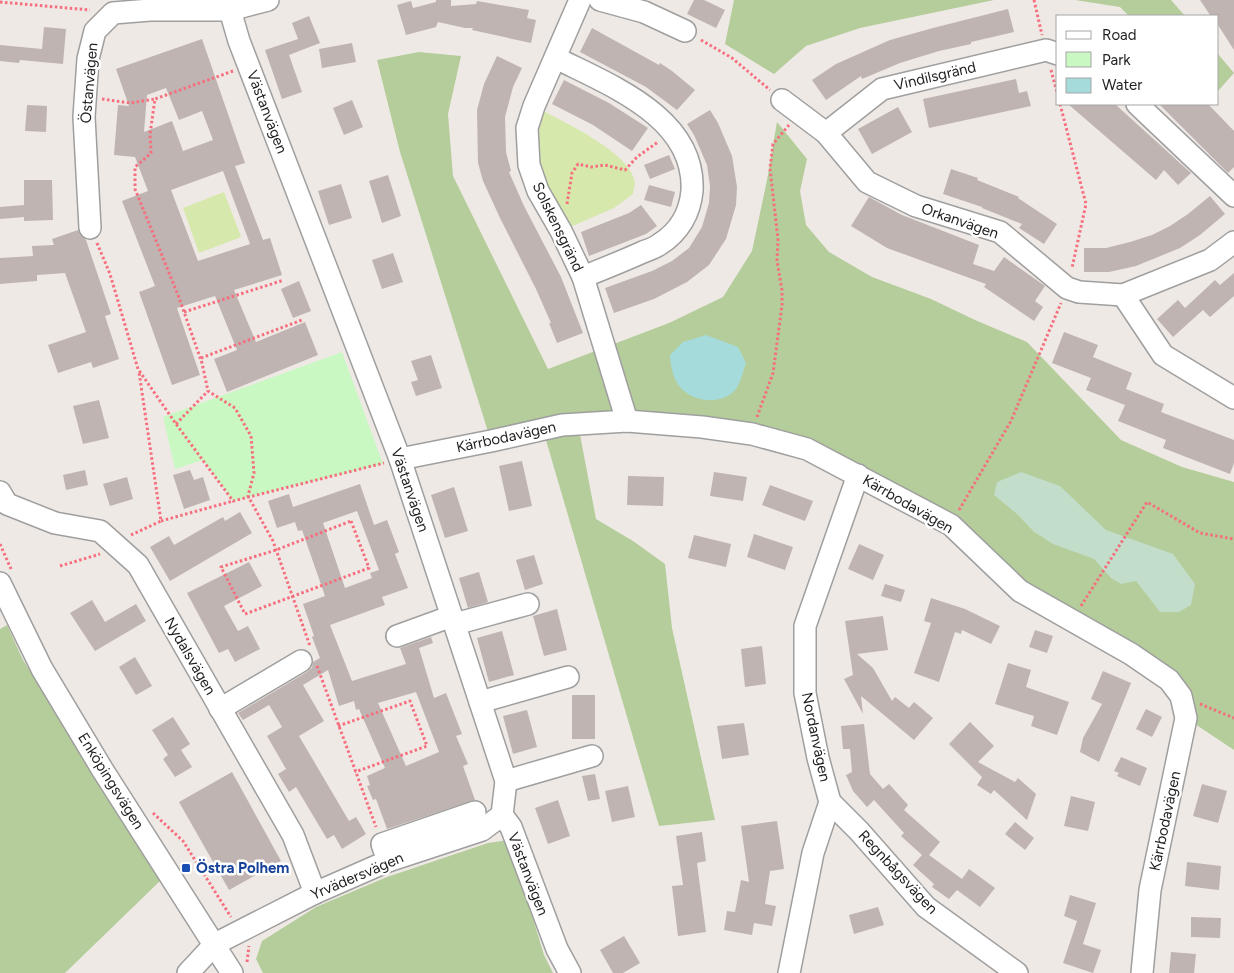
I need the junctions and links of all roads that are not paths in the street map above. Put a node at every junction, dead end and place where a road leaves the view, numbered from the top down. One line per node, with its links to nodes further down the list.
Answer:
1 (268, 0): 4 (street)
2 (580, 0): 7 (street, Solskensgränd)
3 (600, 0): 5 (street)
4 (230, 10): 12 (street, Östanvägen); 18 (street, Västanvägen)
5 (685, 31)
6 (1056, 53): 10 (street, Vindilsgränd)
7 (556, 58): 14 (street, Solskensgränd); 14 (street)
8 (782, 100): 10 (street, Orkanvägen)
9 (1138, 105): 11 (street)
10 (826, 133): 15 (street, Orkanvägen)
11 (1234, 196)
12 (90, 228)
13 (1234, 242): 15 (street, Orkanvägen)
14 (583, 277): 17 (street, Solskensgränd)
15 (1123, 295): 16 (street)
16 (1234, 398)
17 (627, 421): 18 (street, Kärrbodavägen); 19 (street, Kärrbodavägen)
18 (400, 459): 23 (street, Västanvägen)
19 (858, 475): 31 (street, Nordanvägen); 42 (street, Kärrbodavägen)
20 (0, 492): 28 (street, Nydalsvägen)
21 (6, 577): 36 (street, Enköpingsvägen)
22 (528, 604): 23 (street)
23 (453, 620): 24 (street); 27 (street, Västanvägen)
24 (397, 636)
25 (301, 661): 28 (street)
26 (568, 677): 27 (street)
27 (480, 702): 30 (street, Västanvägen)
28 (220, 709): 35 (street, Nydalsvägen)
29 (592, 756): 30 (street)
30 (506, 781): 33 (street, Västanvägen)
31 (830, 802): 40 (street, Nordanvägen); 41 (street, Regnbågsvägen)
32 (475, 812): 34 (street)
33 (502, 815): 34 (street, Yrvädersvägen); 39 (street, Västanvägen)
34 (388, 861): 35 (street, Yrvädersvägen)
35 (315, 892): 36 (street, Yrvädersvägen)
36 (215, 944): 37 (street, Enköpingsvägen); 38 (street, Yrvädersvägen)
37 (239, 968)
38 (188, 973)
39 (570, 973)
40 (790, 973)
41 (1017, 973)
42 (1142, 973)

